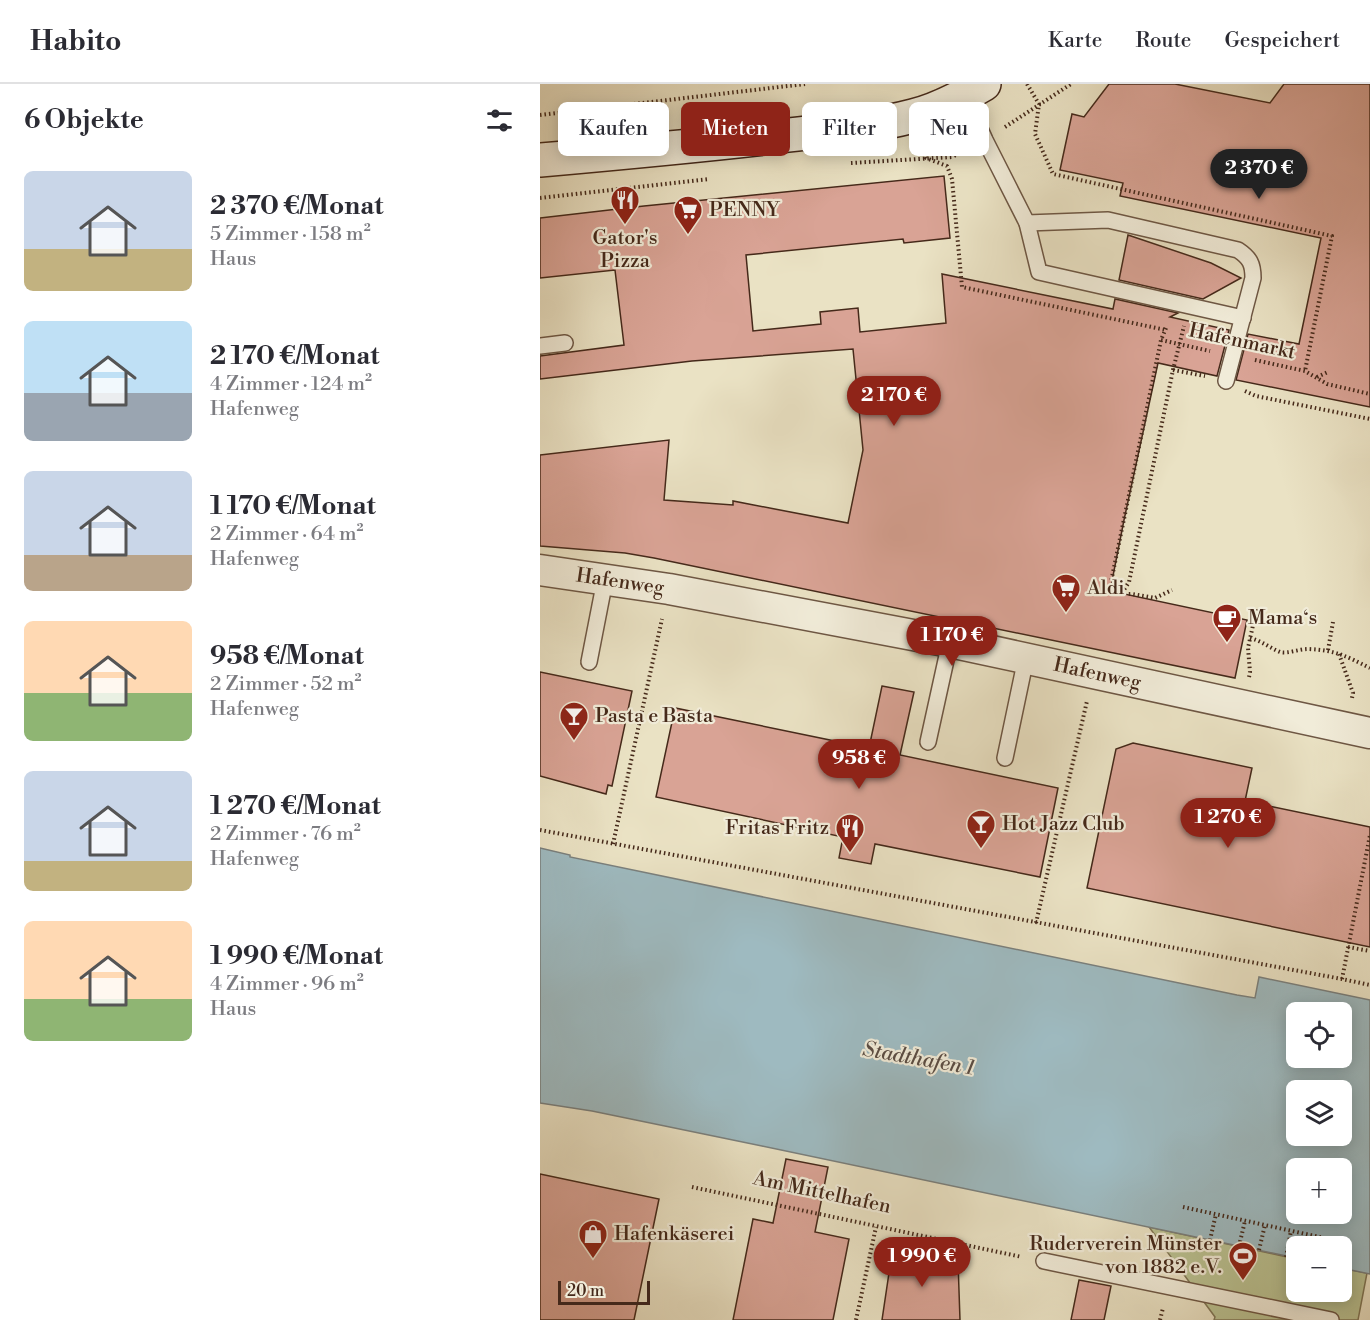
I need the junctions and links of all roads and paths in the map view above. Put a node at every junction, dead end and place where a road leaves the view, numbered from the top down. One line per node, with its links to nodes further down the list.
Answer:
1 (805, 84): 5 (path)
2 (1027, 84): 4 (path)
3 (975, 90): 6 (main road); 7 (lane)
4 (1039, 104)
5 (540, 116)
6 (540, 160)
7 (1027, 223): 8 (lane); 10 (lane)
8 (1171, 303): 9 (lane); 11 (path)
9 (1188, 307): 10 (lane); 13 (path)
10 (1243, 318): 15 (lane)
11 (1161, 340): 13 (path, Hafenmarkt); 26 (path)
12 (565, 343): 14 (lane)
13 (1179, 344): 15 (path, Hafenmarkt); 26 (path)
14 (540, 346)
15 (1232, 355): 17 (path, Hafenmarkt); 18 (lane)
16 (1328, 372): 17 (path, Hafenmarkt)
17 (1316, 377): 19 (path, Hafenmarkt)
18 (1226, 381)
19 (1370, 394)
20 (1256, 396): 21 (path)
21 (1370, 419)
22 (540, 570): 23 (street, Hafenweg)
23 (605, 580): 24 (street, Hafenweg); 34 (lane)
24 (669, 589): 30 (street, Hafenweg); 44 (path)
25 (1172, 590): 26 (path)
26 (1121, 594)
27 (1257, 607): 29 (path)
28 (1333, 622): 31 (path)
29 (1250, 638): 31 (path); 36 (path)
30 (950, 642): 33 (street, Hafenweg); 40 (lane)
31 (1328, 650): 32 (path)
32 (1339, 653): 35 (path); 38 (path)
33 (1026, 658): 37 (street, Hafenweg); 41 (lane)
34 (589, 662)
35 (1370, 668)
36 (1250, 672)
37 (1093, 673): 39 (street, Hafenweg); 45 (path)
38 (1353, 693)
39 (1370, 733)
40 (928, 742)
41 (1005, 758)
42 (540, 830): 44 (path)
43 (1370, 835): 46 (path)
44 (613, 844): 45 (path)
45 (1036, 922): 48 (path)
46 (1348, 947): 47 (path); 48 (path)
47 (1370, 951)
48 (1342, 979): 49 (path)
49 (1370, 985)
50 (692, 1187): 55 (path, Am Mittelhafen)
51 (1183, 1207): 52 (path)
52 (1216, 1214): 53 (path); 59 (path)
53 (1245, 1221): 54 (path); 60 (path)
54 (1265, 1225): 56 (path); 61 (path)
55 (877, 1227): 62 (path, Am Mittelhafen); 63 (path)
56 (1291, 1231): 57 (path); 58 (path)
57 (1290, 1236)
58 (1315, 1236)
59 (1210, 1240)
60 (1239, 1246)
61 (1259, 1250)
62 (1044, 1261): 64 (lane)
63 (856, 1320)
64 (1331, 1320)

